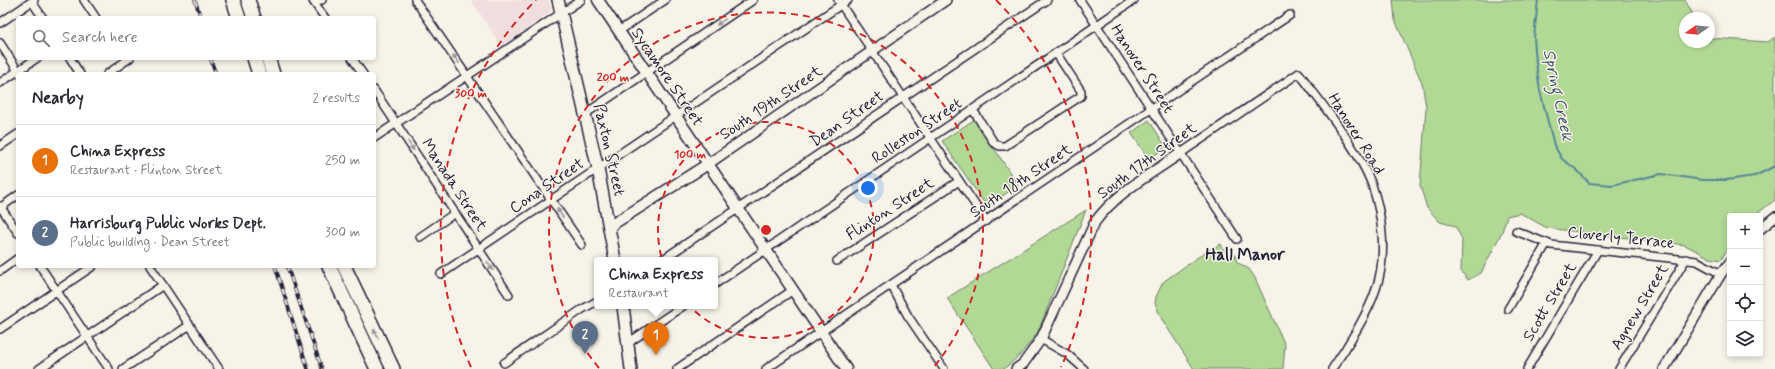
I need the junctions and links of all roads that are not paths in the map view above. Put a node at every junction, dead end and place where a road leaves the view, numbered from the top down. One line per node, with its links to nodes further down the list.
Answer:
1 (84, 0): 21 (street)
2 (233, 0): 22 (highway)
3 (248, 0): 23 (highway)
4 (322, 0): 24 (street)
5 (415, 0): 46 (street, one-way to 5)
6 (558, 0): 18 (main road, Paxton Street)
7 (581, 0): 18 (street)
8 (598, 0): 27 (main road, Sycamore Street)
9 (665, 0): 27 (street)
10 (753, 0): 43 (street, one-way to 43)
11 (848, 0): 17 (street, Cona Street)
12 (946, 0): 29 (street, South 19th Street)
13 (1047, 0): 49 (street, Dean Street)
14 (1080, 0): 26 (street, Hanover Street)
15 (1134, 0): 26 (street, Rolleston Street)
16 (33, 1): 20 (street); 25 (street)
17 (840, 2): 29 (street); 53 (street, Cona Street)
18 (562, 13): 46 (street); 52 (main road, Paxton Street)
19 (1290, 14): 50 (street, South 18th Street)
20 (42, 16)
21 (95, 16)
22 (238, 16)
23 (253, 16)
24 (324, 16)
25 (0, 23)
26 (1096, 26): 30 (street, Rolleston Street); 50 (street, Hanover Street)
27 (619, 31): 43 (main road, Sycamore Street)
28 (0, 43): 37 (street)
29 (872, 51): 49 (street); 60 (street, South 19th Street)
30 (1056, 53): 51 (street, Rolleston Street); 51 (street)
31 (35, 60): 37 (street)
32 (71, 60): 38 (street)
33 (125, 60): 39 (street)
34 (255, 60): 40 (highway)
35 (269, 60): 41 (highway)
36 (353, 60): 42 (street)
37 (20, 72)
38 (79, 72)
39 (110, 72)
40 (258, 72)
41 (272, 72)
42 (362, 72)
43 (646, 72): 52 (street); 53 (main road, Sycamore Street)
44 (1299, 73): 59 (street, South 17th Street); 125 (street, Hanover Road)
45 (16, 74): 47 (street)
46 (468, 77): 54 (street); 64 (street)
47 (0, 83)
48 (376, 93): 54 (street, Manada Street)
49 (903, 97): 57 (street); 66 (street, Dean Street)
50 (1151, 109): 59 (street, Hanover Street); 69 (street, South 18th Street)
51 (973, 110): 57 (street, Rolleston Street)
52 (585, 114): 61 (main road, Paxton Street)
53 (676, 116): 60 (main road, Sycamore Street); 61 (street, Cona Street)
54 (396, 123): 56 (street); 67 (street, Manada Street, one-way to 67)
55 (16, 135): 58 (street)
56 (376, 137)
57 (931, 138): 62 (street); 79 (street, Rolleston Street)
58 (0, 146)
59 (1181, 153): 75 (street, Hanover Street); 109 (street, South 17th Street)
60 (708, 164): 66 (main road, Sycamore Street); 70 (main road, South 19th Street)
61 (598, 169): 64 (street, Cona Street); 70 (main road, Paxton Street)
62 (960, 181): 69 (street); 85 (street, Flinton Street)
63 (16, 196): 65 (street)
64 (551, 200): 77 (street, one-way to 64); 78 (street, Cona Street)
65 (0, 207): 72 (street)
66 (739, 210): 79 (main road, Sycamore Street); 82 (street, Dean Street)
67 (455, 213): 74 (street); 78 (street, Manada Street)
68 (1775, 217): 71 (street)
69 (986, 221): 97 (street, South 18th Street)
70 (610, 226): 81 (main road, Paxton Street)
71 (1763, 227)
72 (16, 230)
73 (1516, 231): 76 (street, Cloverly Terrace)
74 (420, 237)
75 (1237, 239)
76 (1547, 243): 80 (street, Cloverly Terrace); 104 (street)
77 (582, 245)
78 (479, 249): 93 (street, Cona Street); 100 (street, Manada Street, one-way to 100)
79 (766, 250): 95 (street, Rolleston Street); 98 (main road, Sycamore Street)
80 (1598, 250): 84 (street, Cloverly Terrace); 126 (street, Scott Street)
81 (615, 257)
82 (667, 257)
83 (16, 259): 92 (street)
84 (1686, 259): 94 (street, Cloverly Terrace); 127 (street, Agnew Street)
85 (837, 262)
86 (1727, 266): 94 (street)
87 (41, 268): 99 (street)
88 (90, 268): 99 (street)
89 (151, 268): 96 (street)
90 (330, 268): 116 (highway)
91 (345, 268): 117 (highway, one-way to 91)
92 (0, 270)
93 (441, 274)
94 (1721, 274): 128 (street)
95 (718, 282)
96 (163, 285): 105 (street); 108 (street)
97 (892, 285): 107 (street, South 18th Street); 122 (street)
98 (793, 290): 107 (main road, Sycamore Street); 119 (street)
99 (56, 291): 106 (street); 108 (street)
100 (509, 295)
101 (594, 303): 111 (street)
102 (622, 309): 110 (main road)
103 (679, 309): 110 (street)
104 (1508, 309)
105 (190, 325): 114 (street); 115 (street)
106 (0, 329)
107 (821, 332): 120 (street, South 18th Street); 121 (main road, Sycamore Street)
108 (87, 336): 112 (street); 113 (street)
109 (1041, 339): 123 (street, South 17th Street); 124 (street)
110 (628, 343): 118 (main road)
111 (504, 363)
112 (39, 369)
113 (109, 369)
114 (123, 369)
115 (218, 369)
116 (377, 369)
117 (393, 369)
118 (631, 369)
119 (677, 369)
120 (766, 369)
121 (846, 369)
122 (944, 369)
123 (1016, 369)
124 (1084, 369)
125 (1332, 369)
126 (1527, 369)
127 (1619, 369)
128 (1664, 369)

